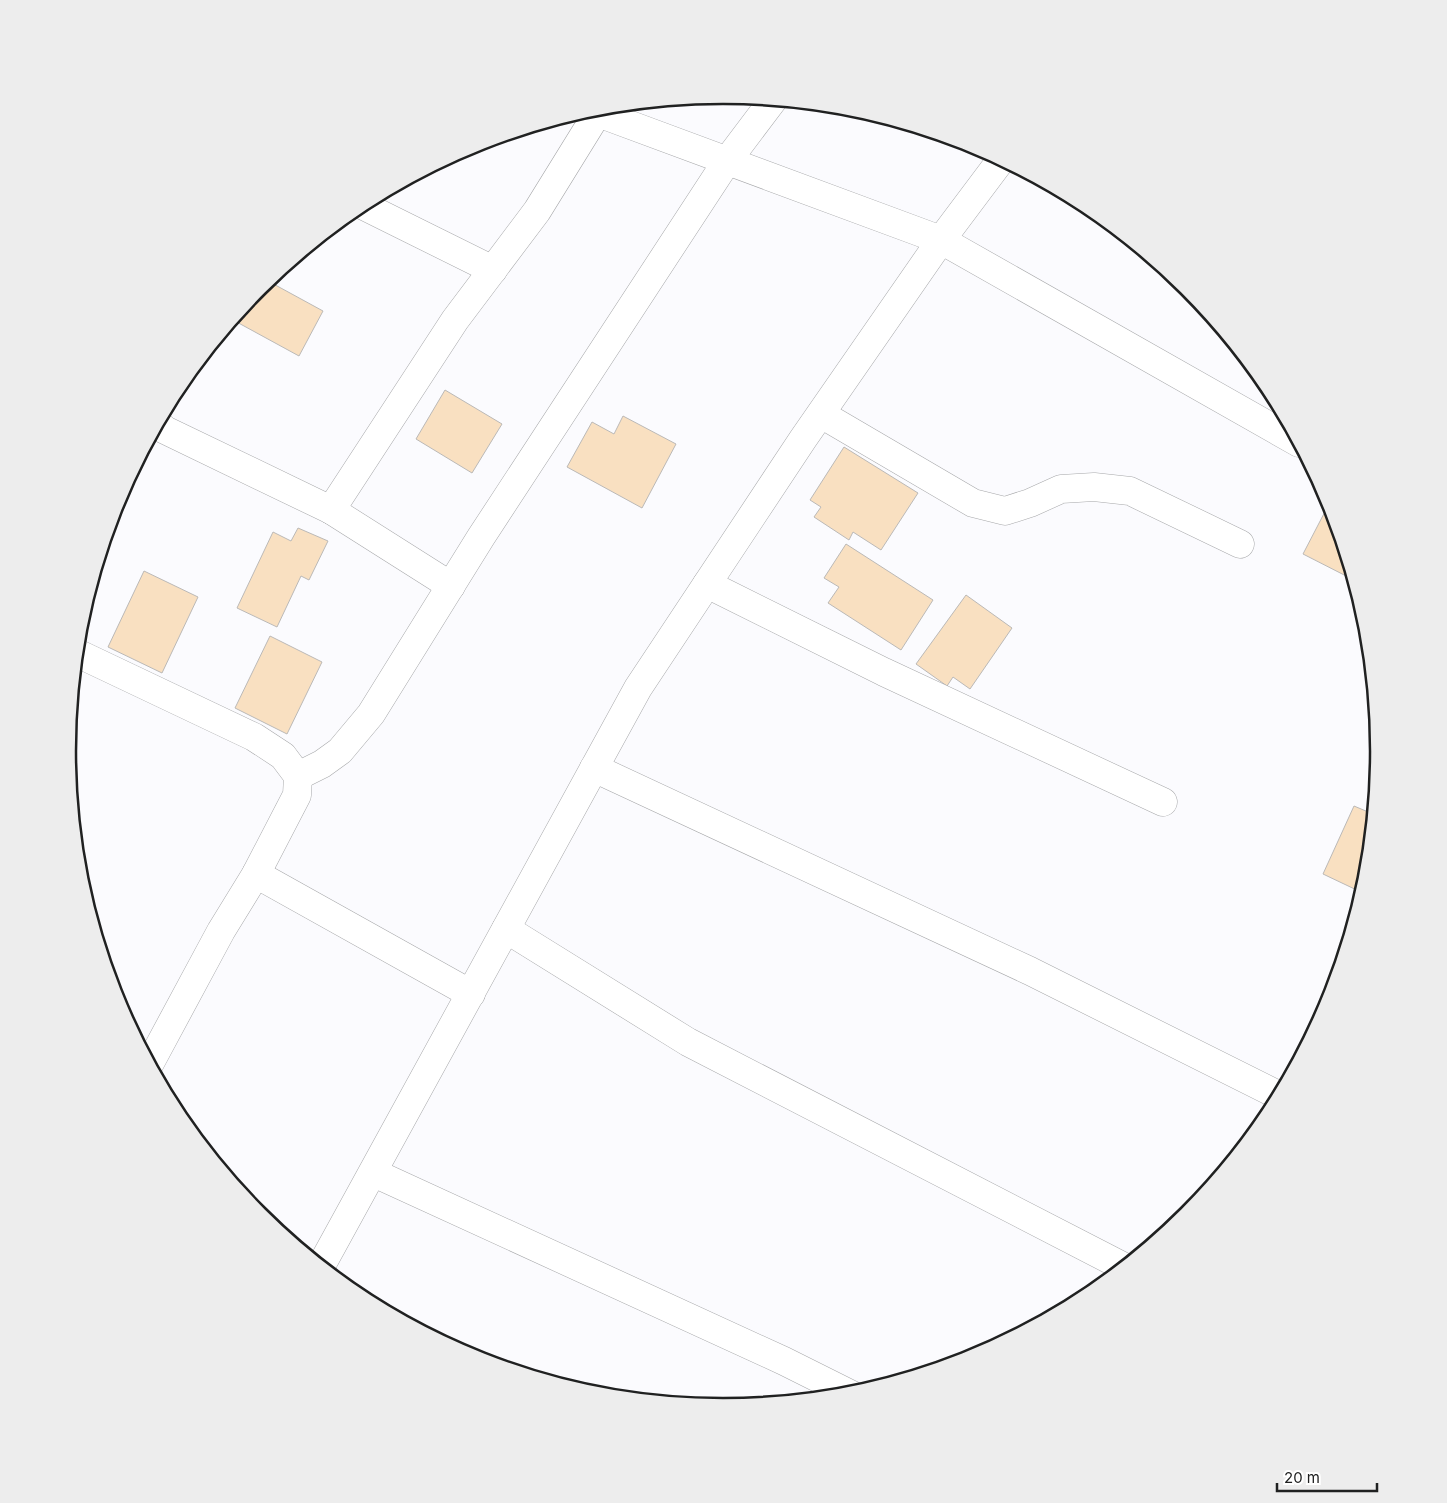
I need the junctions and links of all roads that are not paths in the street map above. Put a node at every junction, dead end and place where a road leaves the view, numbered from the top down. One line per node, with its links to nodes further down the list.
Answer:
1 (768, 106): 4 (street)
2 (604, 116): 4 (street)
3 (589, 119): 8 (street)
4 (727, 161): 7 (street); 15 (street)
5 (997, 165): 7 (street)
6 (370, 209): 8 (street)
7 (941, 240): 9 (street); 11 (street)
8 (493, 270): 12 (street)
9 (821, 414): 13 (street); 14 (street)
10 (163, 428): 12 (street)
11 (1289, 437)
12 (331, 510): 15 (street)
13 (1240, 544)
14 (707, 584): 17 (street); 19 (street)
15 (451, 586): 18 (street)
16 (84, 656): 18 (street)
17 (594, 768): 21 (street); 24 (street)
18 (298, 776): 20 (street)
19 (1163, 802)
20 (256, 874): 22 (street); 23 (street)
21 (506, 929): 22 (street); 27 (street)
22 (471, 994): 25 (street)
23 (153, 1057)
24 (1273, 1093)
25 (374, 1173): 26 (street); 28 (street)
26 (324, 1261)
27 (1119, 1264)
28 (836, 1388)

